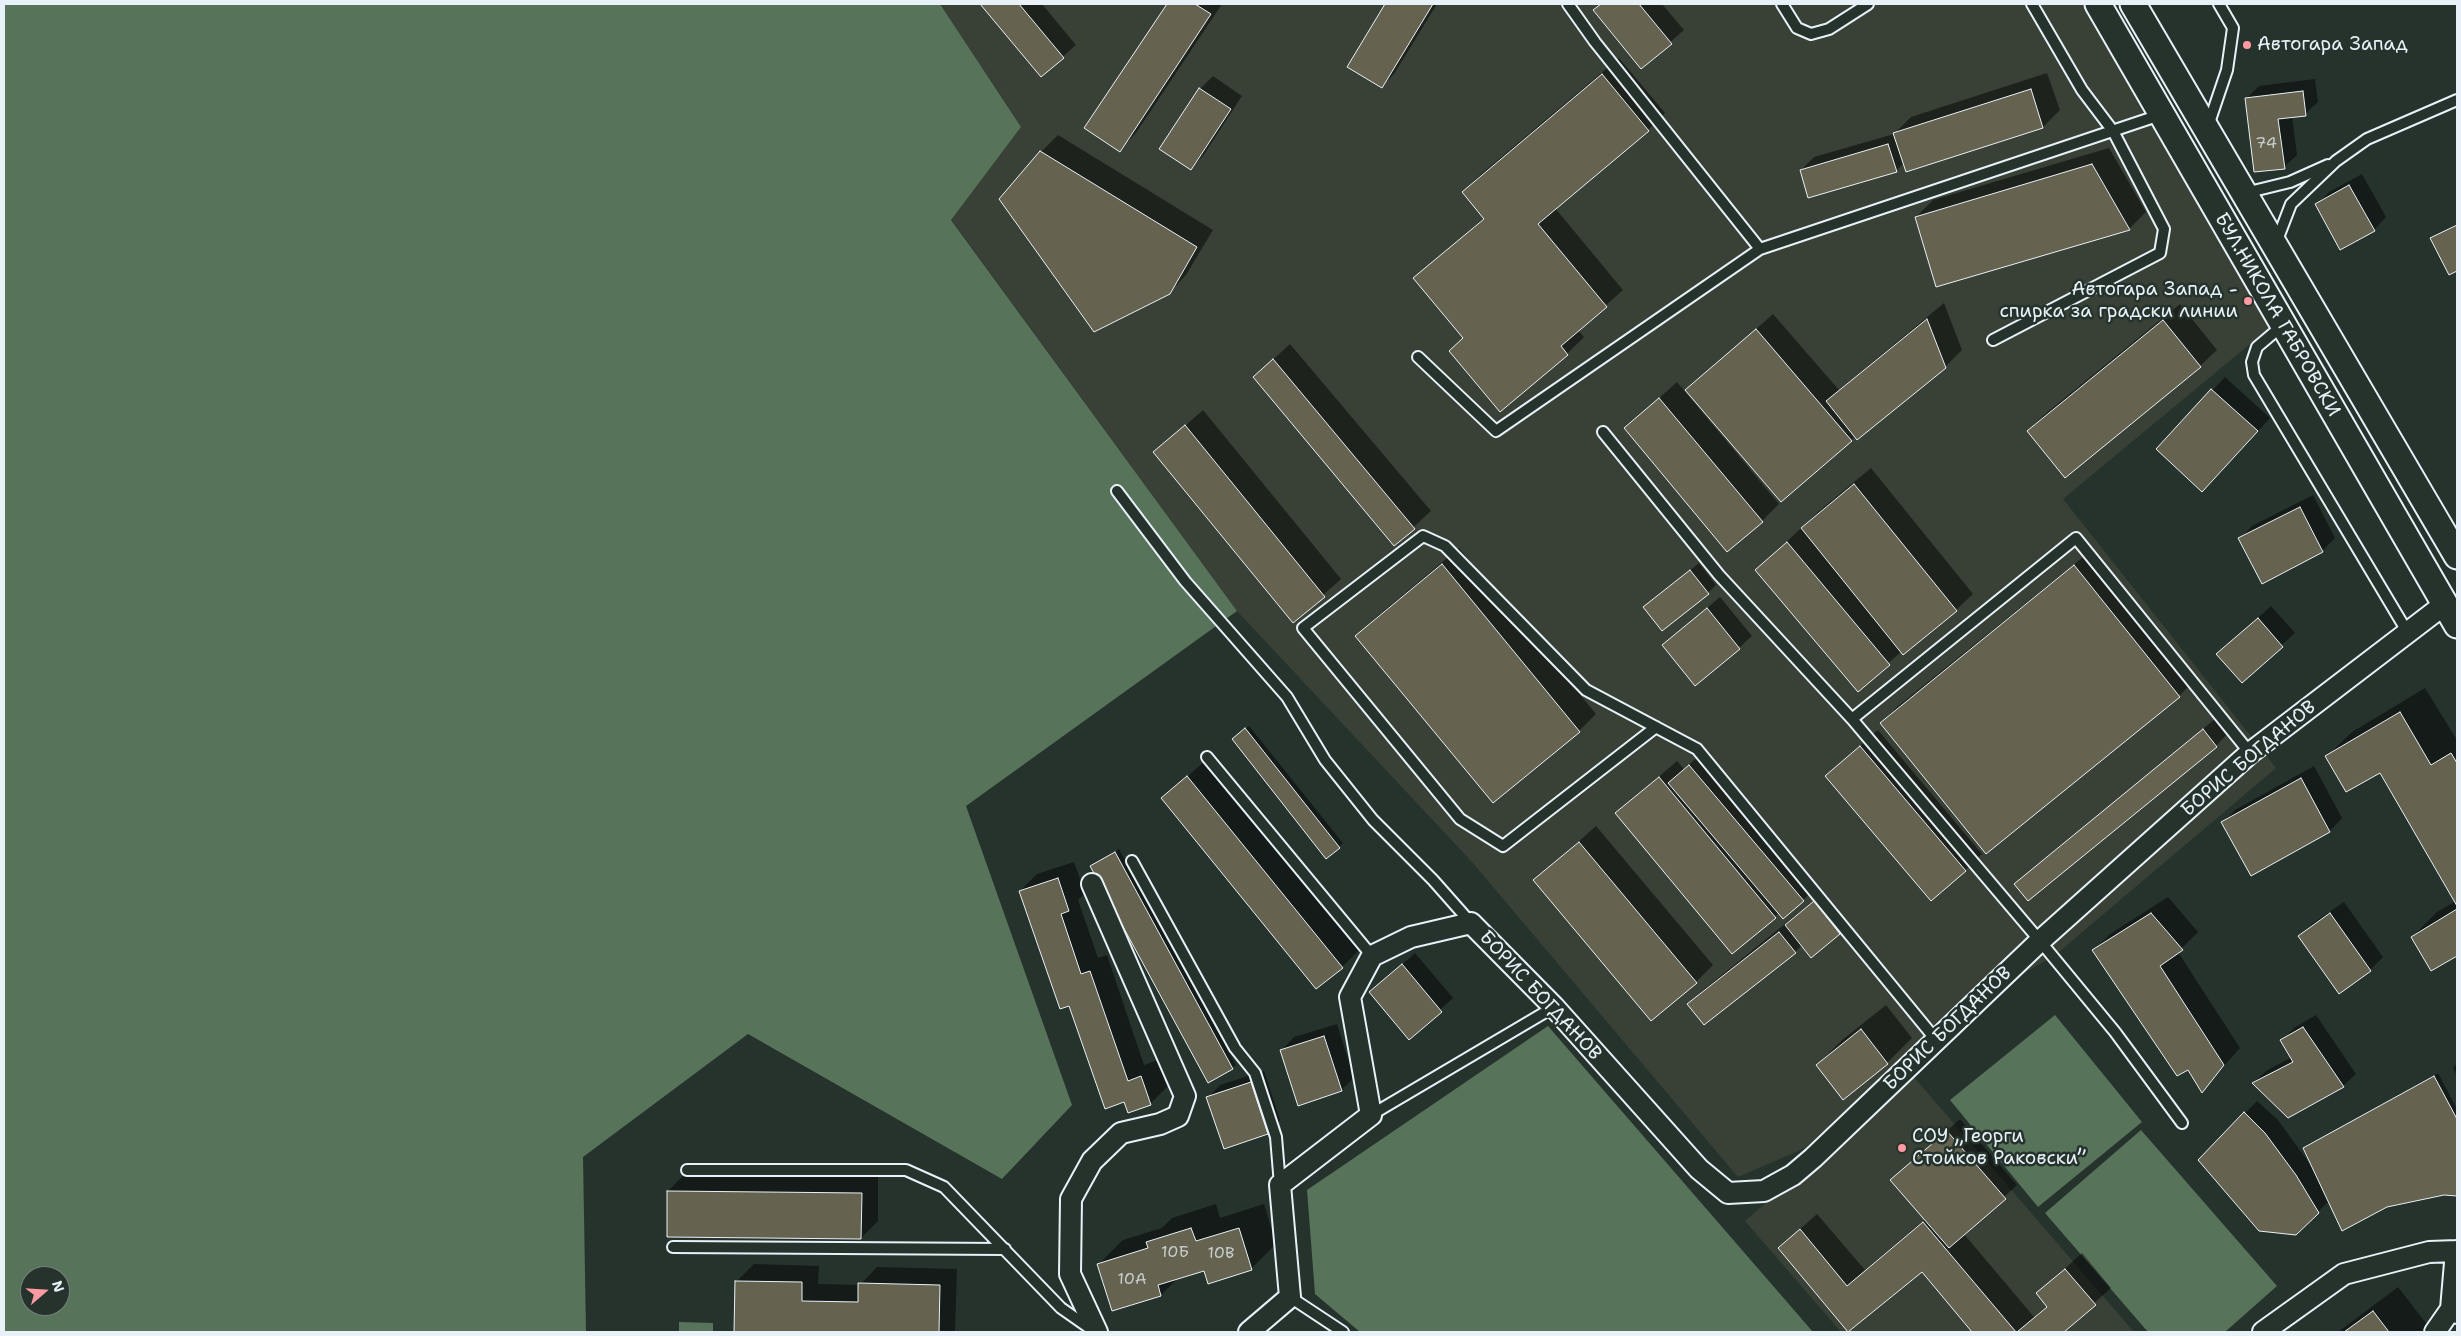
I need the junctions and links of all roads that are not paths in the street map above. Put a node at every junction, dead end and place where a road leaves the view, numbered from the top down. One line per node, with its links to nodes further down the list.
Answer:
1 (1568, 4): 15 (lane)
2 (1782, 4): 3 (lane)
3 (1868, 4)
4 (2032, 4): 11 (lane)
5 (2098, 4): 9 (street, БУЛ.НИКОЛА ГАБРОВСКИ)
6 (2133, 4): 10 (street, БУЛ.НИКОЛА ГАБРОВСКИ)
7 (2219, 4): 10 (lane)
8 (2457, 100): 12 (lane)
9 (2160, 115): 11 (lane); 16 (street, БУЛ.НИКОЛА ГАБРОВСКИ)
10 (2207, 130): 13 (street, БУЛ.НИКОЛА ГАБРОВСКИ)
11 (2113, 131): 15 (lane); 17 (lane)
12 (2336, 161): 13 (lane); 14 (lane)
13 (2244, 194): 14 (street, БУЛ.НИКОЛА ГАБРОВСКИ)
14 (2275, 246): 21 (street, БУЛ.НИКОЛА ГАБРОВСКИ)
15 (1760, 250): 18 (lane)
16 (2283, 325): 22 (street, БУЛ.НИКОЛА ГАБРОВСКИ); 23 (lane)
17 (1993, 340)
18 (1418, 357)
19 (1603, 432): 24 (lane)
20 (1116, 491): 30 (lane)
21 (2457, 556)
22 (2451, 614): 23 (street, БОРИС БОГДАНОВ)
23 (2408, 633): 26 (street, БОРИС БОГДАНОВ)
24 (1852, 719): 26 (lane); 31 (lane)
25 (1656, 727): 25 (lane); 34 (lane)
26 (2250, 753): 31 (street, БОРИС БОГДАНОВ)
27 (1207, 757): 32 (lane)
28 (1132, 861): 38 (lane)
29 (1092, 884): 44 (street)
30 (1472, 923): 32 (street); 33 (street, БОРИС БОГДАНОВ)
31 (2040, 941): 34 (street, БОРИС БОГДАНОВ); 36 (lane)
32 (1372, 956): 35 (street)
33 (1554, 1007): 34 (street, БОРИС БОГДАНОВ); 35 (lane)
34 (1937, 1041)
35 (1372, 1115): 38 (street)
36 (2182, 1123)
37 (687, 1170): 40 (lane)
38 (1280, 1185): 42 (street)
39 (674, 1247): 40 (lane)
40 (1005, 1249): 44 (lane)
41 (2457, 1250): 43 (street); 47 (street)
42 (1290, 1297): 45 (street); 46 (lane)
43 (2454, 1311): 48 (street)
44 (1096, 1332)
45 (1249, 1332)
46 (1343, 1332)
47 (2263, 1332)
48 (2435, 1332)

